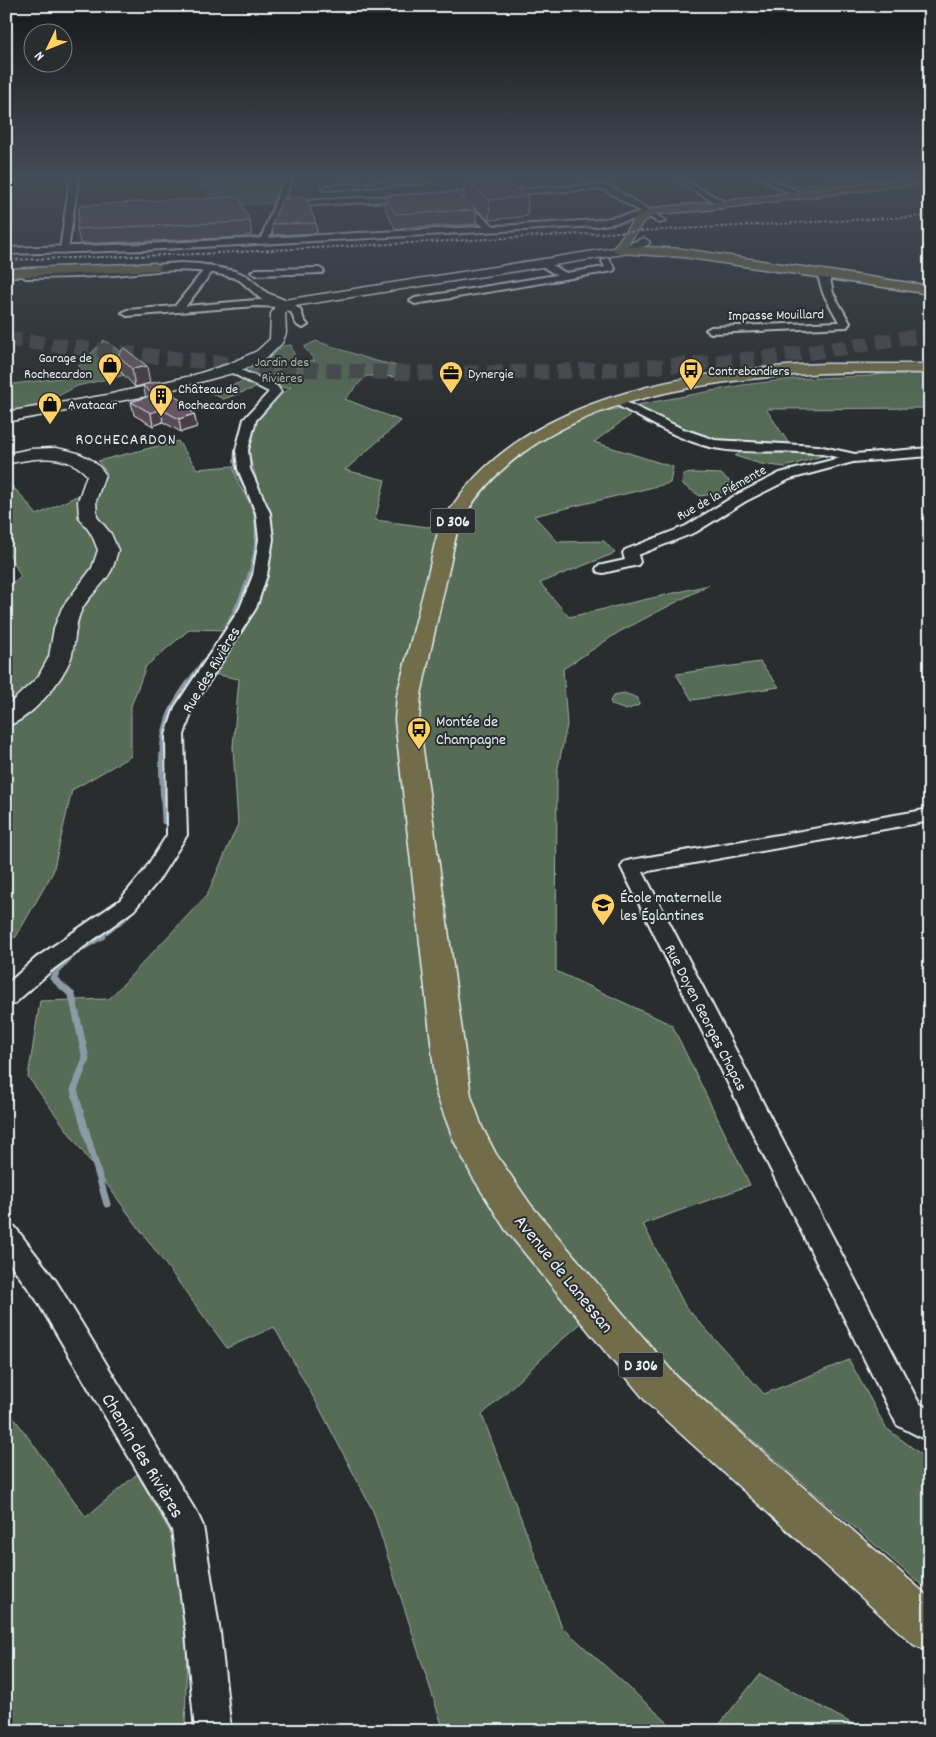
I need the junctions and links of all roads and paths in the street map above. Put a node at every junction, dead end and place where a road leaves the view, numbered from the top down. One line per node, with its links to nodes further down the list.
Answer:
1 (264, 260): 9 (street)
2 (556, 260): 5 (main road)
3 (730, 260): 11 (main road)
4 (606, 261): 12 (street)
5 (543, 262): 12 (street); 16 (main road)
6 (155, 267): 7 (street); 10 (main road)
7 (210, 268): 13 (street); 17 (street)
8 (319, 271): 9 (street)
9 (256, 272): 13 (street)
10 (6, 273)
11 (824, 274): 14 (main road); 20 (street, Impasse Mouillard)
12 (565, 276): 15 (street)
13 (243, 278): 16 (street)
14 (930, 290)
15 (415, 301)
16 (283, 304): 17 (street); 19 (street); 21 (main road)
17 (177, 310): 18 (street)
18 (127, 313)
19 (303, 325)
20 (711, 330)
21 (232, 368): 24 (main road); 31 (street, Rue des Rivières)
22 (930, 368): 23 (main road, D 306)
23 (617, 402): 26 (street); 34 (main road, Avenue de Lanessan / D 306)
24 (6, 417)
25 (930, 452): 26 (street, Rue de la Piémente)
26 (853, 458): 28 (street, Rue de la Piémente)
27 (6, 460): 29 (main road)
28 (603, 569)
29 (6, 718)
30 (930, 815): 33 (street, Rue Doyen Georges Chapas)
31 (6, 998)
32 (6, 1236): 35 (street, Chemin des Rivières)
33 (930, 1427)
34 (930, 1629)
35 (213, 1731)

